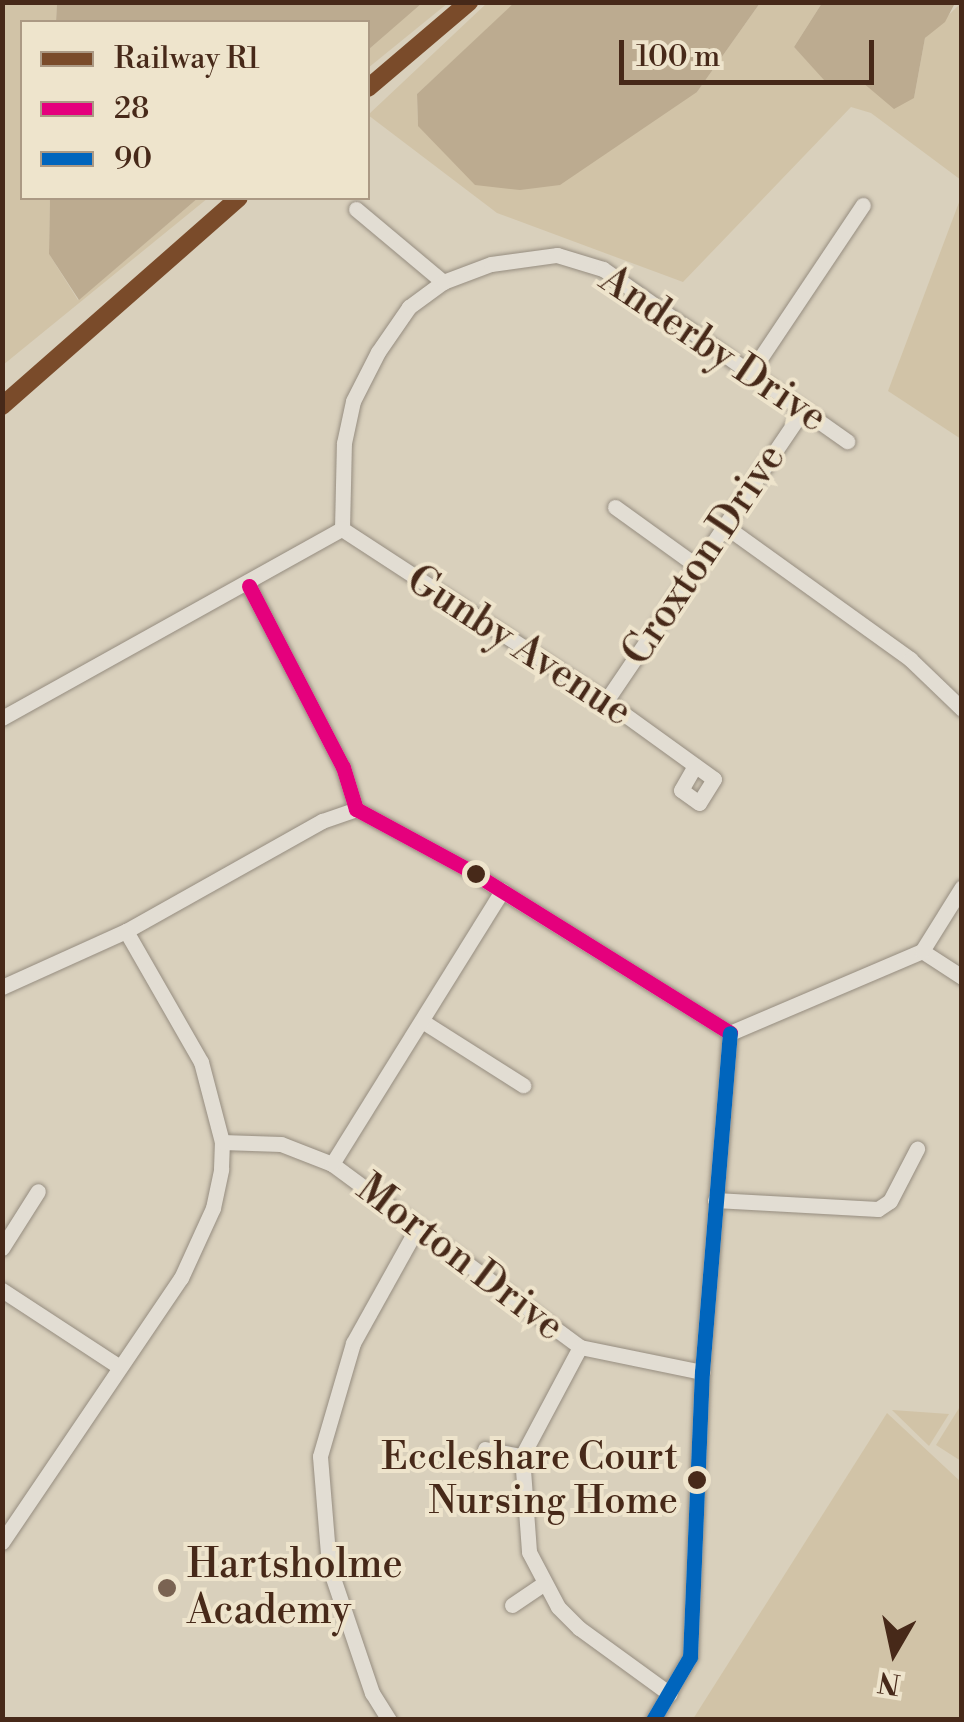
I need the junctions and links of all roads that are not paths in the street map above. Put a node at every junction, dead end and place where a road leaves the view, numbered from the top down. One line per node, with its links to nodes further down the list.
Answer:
1 (862, 205): 4 (street)
2 (356, 209): 3 (street)
3 (444, 282): 4 (street, Anderby Drive); 9 (street, Anderby Drive)
4 (751, 372): 5 (street, Anderby Drive)
5 (803, 410): 6 (street, Anderby Drive); 8 (street, Croxton Drive)
6 (848, 440)
7 (615, 507): 10 (street)
8 (725, 526): 10 (street, Croxton Drive); 13 (street)
9 (342, 530): 11 (street); 12 (street, Gunby Avenue)
10 (694, 564): 12 (street, Croxton Drive)
11 (249, 586): 14 (street); 16 (street)
12 (606, 701): 15 (street, Gunby Avenue)
13 (961, 706)
14 (2, 718)
15 (695, 766)
16 (356, 809): 18 (street); 19 (street)
17 (962, 887): 20 (street)
18 (502, 891): 23 (street); 24 (street)
19 (126, 932): 22 (street); 26 (street)
20 (922, 950): 21 (street); 24 (street)
21 (962, 977)
22 (2, 988)
23 (422, 1021): 25 (street); 28 (street)
24 (730, 1034): 30 (street)
25 (523, 1085)
26 (222, 1142): 28 (street, Morton Drive); 35 (street)
27 (916, 1149): 30 (street)
28 (332, 1164): 31 (street, Morton Drive)
29 (38, 1191): 32 (street)
30 (716, 1200): 36 (street)
31 (418, 1226): 34 (street, Morton Drive); 43 (street)
32 (2, 1248)
33 (2, 1290): 35 (street)
34 (580, 1347): 36 (street, Morton Drive); 38 (street)
35 (118, 1366): 39 (street)
36 (702, 1372): 42 (street)
37 (485, 1449): 38 (street)
38 (522, 1456): 40 (street)
39 (3, 1539)
40 (543, 1584): 41 (street); 42 (street)
41 (512, 1605)
42 (670, 1694): 44 (street)
43 (389, 1720)
44 (654, 1720)

